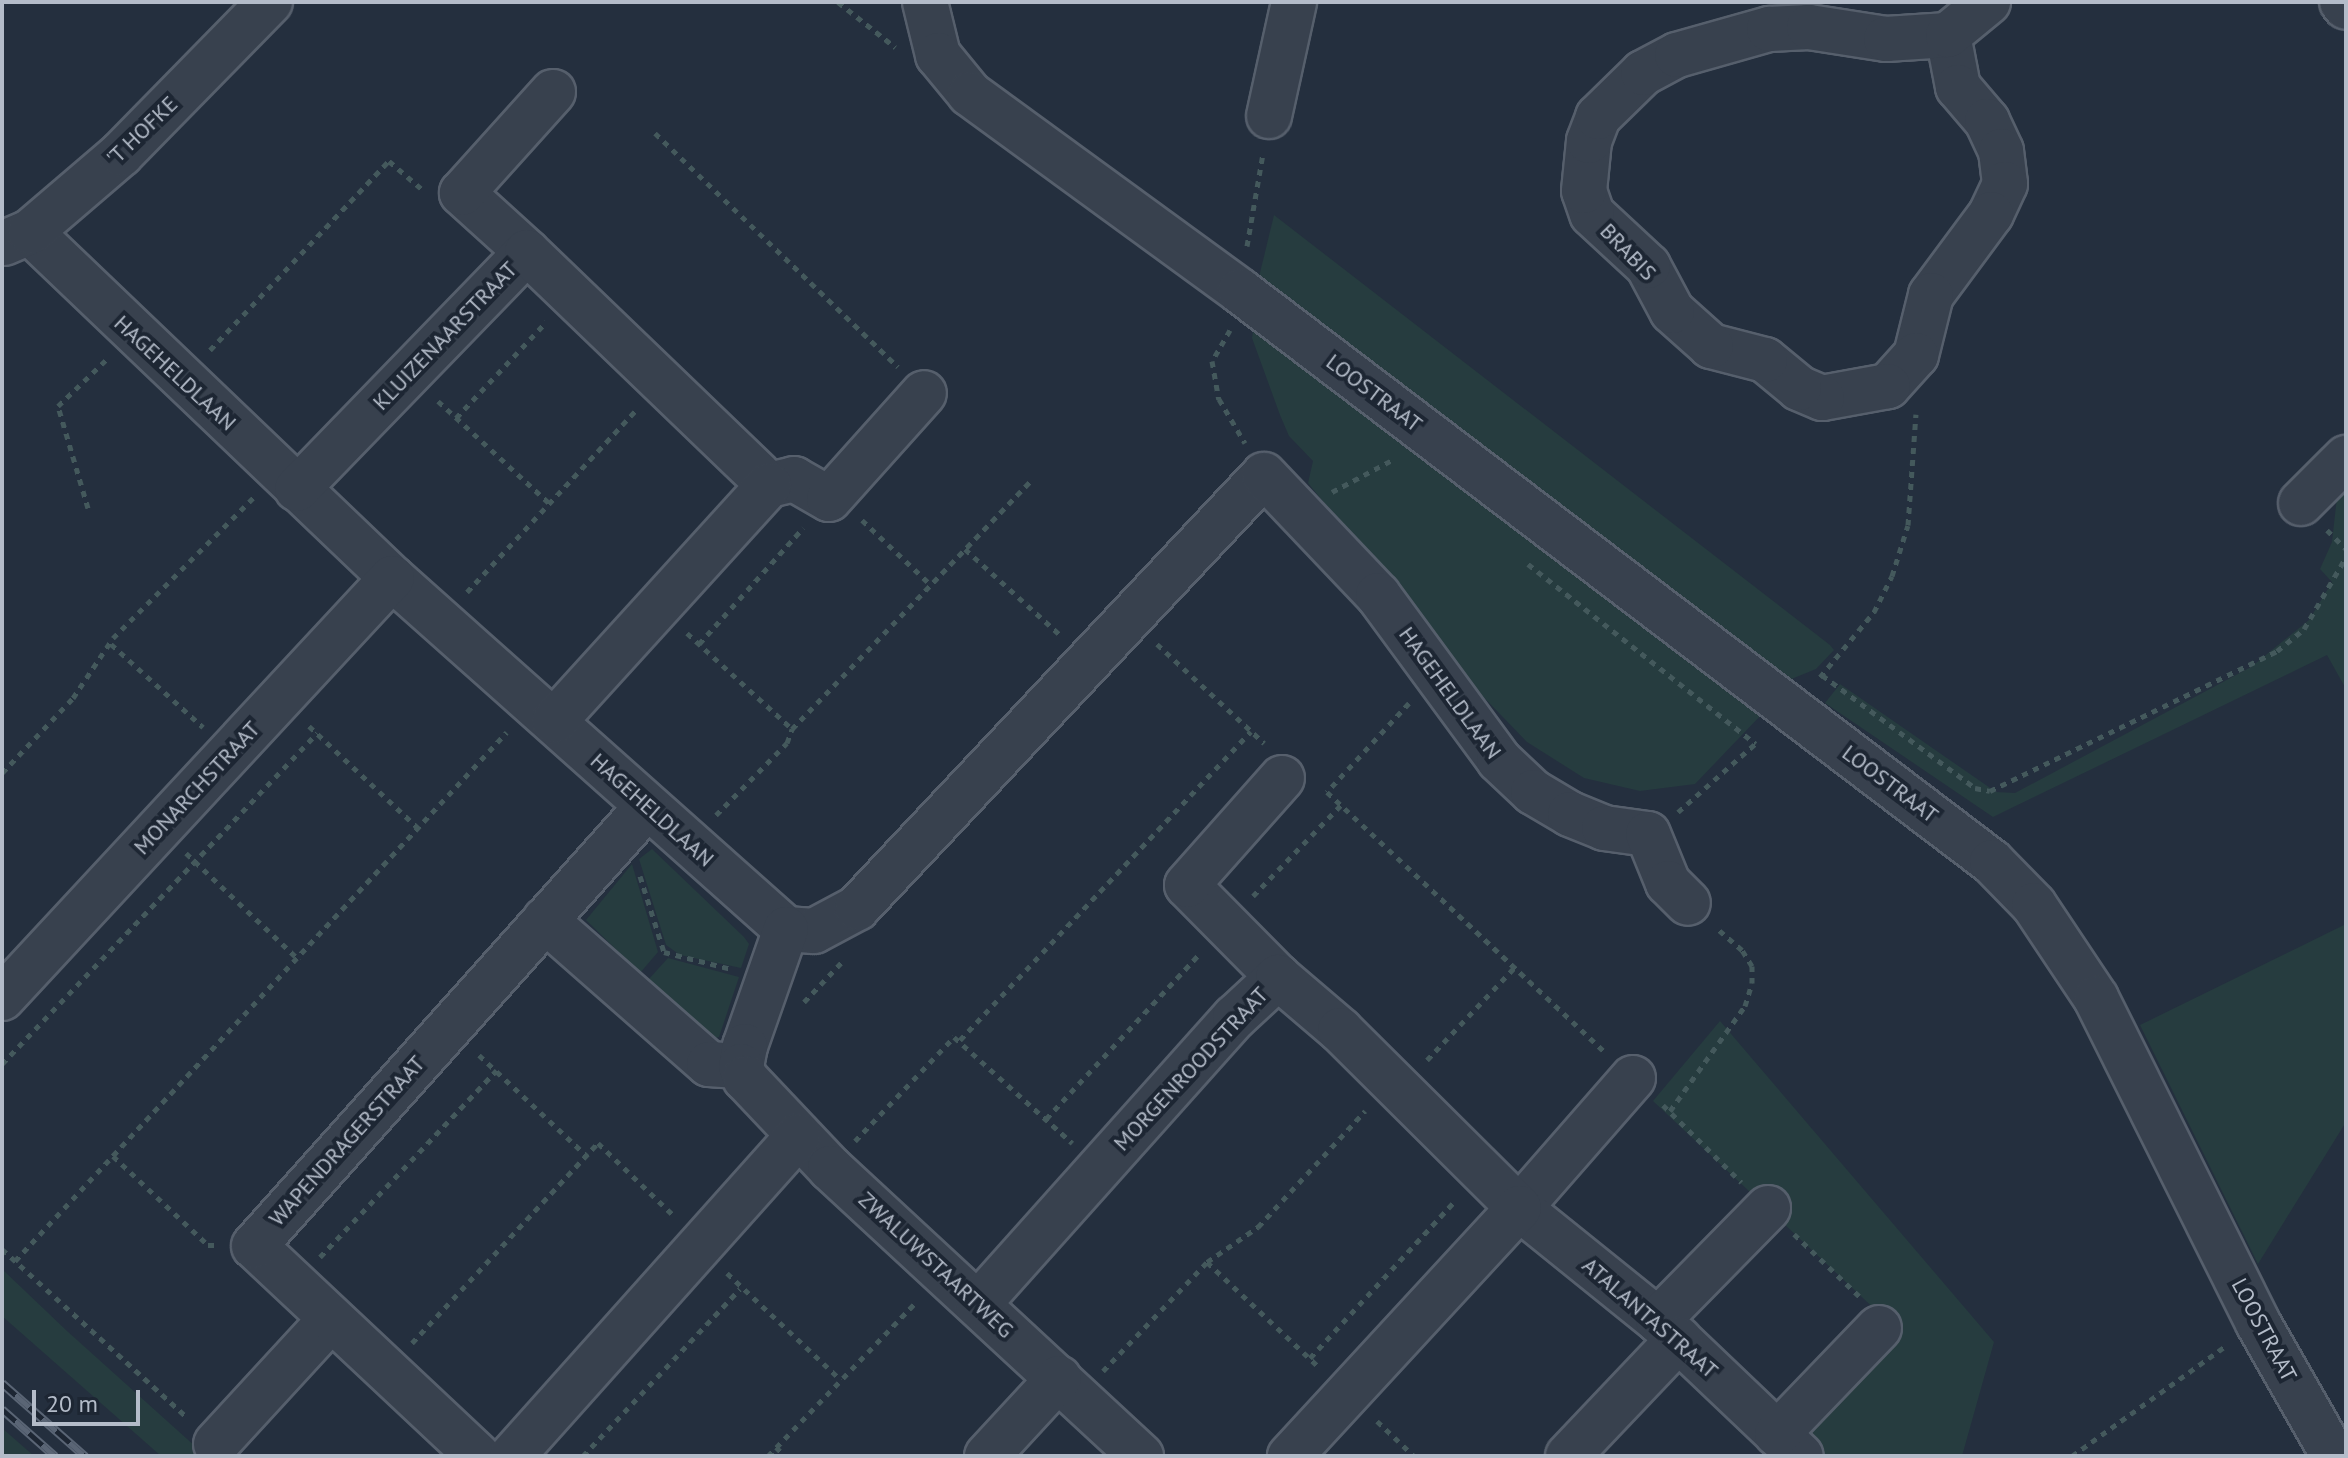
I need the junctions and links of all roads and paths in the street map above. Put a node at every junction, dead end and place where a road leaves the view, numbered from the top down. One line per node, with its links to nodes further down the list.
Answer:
1 (270, 2): 12 (street, 'T HOFKE)
2 (925, 2): 14 (street, LOOSTRAAT)
3 (1294, 2): 9 (street)
4 (1988, 2): 7 (street)
5 (2342, 2): 6 (street)
6 (2346, 7)
7 (1948, 35): 17 (street, BRABIS); 17 (street, BRABIS)
8 (553, 92): 11 (street)
9 (1269, 116): 14 (path)
10 (655, 133): 21 (path)
11 (462, 193): 13 (street); 19 (path)
12 (16, 238): 16 (street, HAGEHELDLAAN)
13 (527, 252): 15 (street, KLUIZENAARSTRAAT); 18 (street, KLUIZENAARSTRAAT)
14 (1240, 291): 25 (path); 47 (street, LOOSTRAAT)
15 (571, 295): 20 (street, KLUIZENAARSTRAAT); 22 (path)
16 (132, 335): 19 (street, HAGEHELDLAAN); 32 (path)
17 (1916, 355): 45 (path)
18 (408, 374): 22 (path); 27 (street, KLUIZENAARSTRAAT)
19 (181, 381): 27 (street, HAGEHELDLAAN)
20 (662, 382): 28 (street, KLUIZENAARSTRAAT); 30 (path)
21 (924, 393): 29 (street)
22 (456, 418): 30 (path)
23 (2346, 458): 31 (street)
24 (1394, 459): 33 (path)
25 (1264, 475): 33 (street, HAGEHELDLAAN); 39 (street)
26 (1033, 479): 34 (path)
27 (288, 480): 36 (street, HAGEHELDLAAN); 41 (path)
28 (769, 485): 29 (street); 38 (street)
29 (829, 499): 37 (path); 42 (path)
30 (549, 503): 40 (path)
31 (2301, 503)
32 (88, 508)
33 (1302, 520): 44 (street, HAGEHELDLAAN)
34 (965, 549): 37 (path); 43 (path)
35 (2346, 557): 45 (path)
36 (392, 578): 40 (street, HAGEHELDLAAN); 46 (street, MONARCHSTRAAT)
37 (931, 585): 49 (path)
38 (657, 606): 42 (path); 48 (street)
39 (1130, 618): 43 (street); 50 (path)
40 (440, 622): 48 (street, HAGEHELDLAAN)
41 (111, 644): 52 (path); 53 (path)
42 (699, 644): 49 (path)
43 (1089, 661): 65 (street)
44 (1436, 672): 55 (path); 59 (street, HAGEHELDLAAN)
45 (1822, 675): 47 (path)
46 (279, 698): 51 (path); 52 (street, MONARCHSTRAAT)
47 (1788, 709): 59 (path); 98 (street, LOOSTRAAT)
48 (543, 713): 56 (street, HAGEHELDLAAN); 58 (path)
49 (792, 729): 60 (path)
50 (1251, 731): 54 (path); 72 (path)
51 (317, 733): 58 (path); 61 (path)
52 (230, 751): 57 (street, MONARCHSTRAAT)
53 (2, 773)
54 (1282, 778): 64 (street)
55 (1341, 805): 64 (path); 67 (path)
56 (635, 821): 60 (street, HAGEHELDLAAN); 63 (street, WAPENDRAGERSTRAAT); 69 (path)
57 (159, 829): 61 (path); 70 (street, MONARCHSTRAAT)
58 (419, 829): 66 (path)
59 (1648, 834): 62 (street)
60 (690, 842): 65 (street, HAGEHELDLAAN)
61 (195, 861): 66 (path); 73 (path)
62 (1688, 903): 78 (path)
63 (545, 920): 71 (street, WAPENDRAGERSTRAAT); 74 (street)
64 (1226, 925): 68 (street); 79 (path)
65 (786, 929): 69 (street)
66 (299, 960): 81 (path)
67 (1514, 968): 76 (path); 77 (path)
68 (1278, 977): 77 (street, MORGENROODSTRAAT); 84 (street, MORGENROODSTRAAT)
69 (766, 981): 74 (street)
70 (2, 998)
71 (448, 1028): 75 (path); 89 (street, WAPENDRAGERSTRAAT)
72 (960, 1040): 79 (path); 83 (path)
73 (2, 1064)
74 (741, 1066): 80 (street, ZWALUWSTAARTWEG)
75 (497, 1070): 82 (path); 94 (path)
76 (1633, 1078): 78 (path); 86 (street)
77 (1398, 1090): 85 (street, MORGENROODSTRAAT); 92 (path)
78 (1670, 1111): 87 (path)
79 (1046, 1119): 84 (path)
80 (798, 1136): 83 (street, ZWALUWSTAARTWEG); 88 (street)
81 (113, 1156): 89 (path); 91 (path)
82 (587, 1156): 88 (path); 102 (path)
83 (830, 1168): 93 (street, ZWALUWSTAARTWEG)
84 (1099, 1169): 96 (street, MORGENROODSTRAAT)
85 (1482, 1171): 86 (street, MORGENROODSTRAAT); 101 (path)
86 (1519, 1208): 100 (street, ATALANTASTRAAT); 105 (street)
87 (1768, 1208): 99 (path); 100 (street)
88 (702, 1243): 95 (path); 110 (street)
89 (254, 1246): 94 (street, WAPENDRAGERSTRAAT)
90 (2, 1249): 91 (path)
91 (15, 1261): 106 (path)
92 (1207, 1262): 101 (path); 104 (path)
93 (944, 1272): 96 (street, ZWALUWSTAARTWEG); 103 (path)
94 (295, 1284): 97 (street, WAPENDRAGERSTRAAT)
95 (740, 1289): 103 (path); 111 (path)
96 (978, 1304): 104 (street, ZWALUWSTAARTWEG)
97 (331, 1319): 102 (street, WAPENDRAGERSTRAAT); 106 (street)
98 (2258, 1323): 119 (path); 120 (street, LOOSTRAAT)
99 (1879, 1328): 107 (street, ATALANTASTRAAT)
100 (1669, 1329): 107 (street, ATALANTASTRAAT); 118 (street)
101 (1310, 1358): 105 (path)
102 (386, 1370): 109 (street, WAPENDRAGERSTRAAT)
103 (841, 1380): 108 (path)
104 (1069, 1387): 114 (street); 115 (street, ZWALUWSTAARTWEG)
105 (1348, 1394): 116 (street); 117 (path)
106 (216, 1444)
107 (1789, 1445)
108 (776, 1447): 112 (path); 113 (path)
109 (478, 1456)
110 (512, 1456)
111 (583, 1456)
112 (768, 1456)
113 (785, 1456)
114 (987, 1456)
115 (1141, 1456)
116 (1290, 1456)
117 (1414, 1456)
118 (1568, 1456)
119 (2072, 1456)
120 (2334, 1456)

